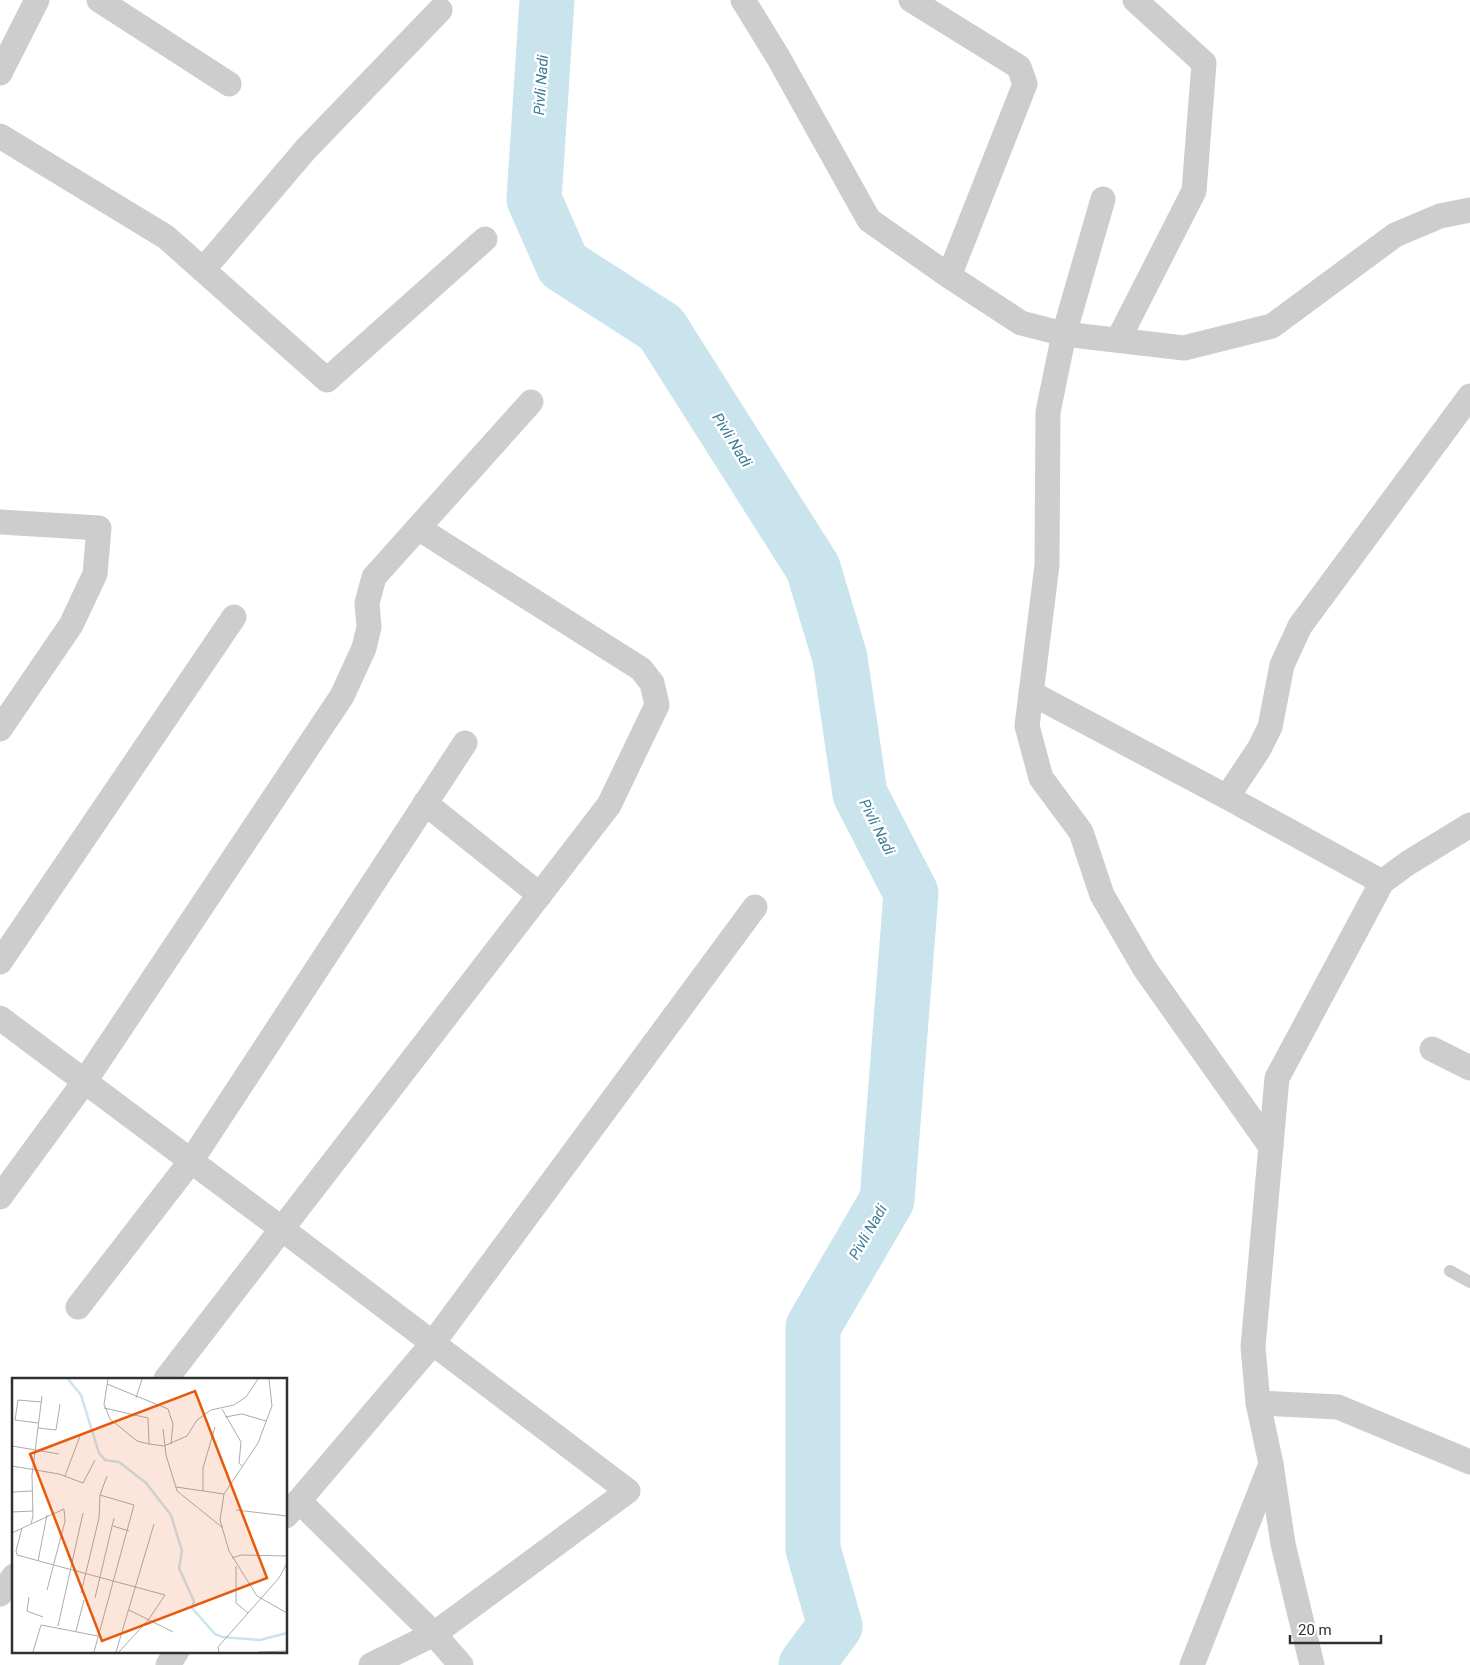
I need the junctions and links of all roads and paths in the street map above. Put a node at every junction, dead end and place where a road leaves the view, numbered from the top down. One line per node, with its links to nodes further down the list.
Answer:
1 (37, 0): 7 (street)
2 (99, 0): 8 (street)
3 (743, 0): 14 (street)
4 (911, 0): 14 (street)
5 (1135, 0): 16 (street)
6 (440, 10): 13 (street)
7 (0, 73)
8 (229, 84)
9 (0, 136): 13 (street)
10 (1103, 199): 15 (street)
11 (1470, 210): 16 (street)
12 (485, 239): 13 (street)
13 (203, 270)
14 (949, 276): 15 (street)
15 (1064, 334): 16 (street); 22 (street)
16 (1118, 340)
17 (1470, 396): 25 (street)
18 (531, 402): 20 (street)
19 (0, 522): 23 (street)
20 (418, 528): 29 (street); 35 (street)
21 (234, 617): 31 (street)
22 (1031, 693): 25 (street); 36 (street)
23 (0, 728)
24 (465, 743): 26 (street)
25 (1227, 797): 28 (street)
26 (425, 803): 29 (street); 37 (street)
27 (1470, 824): 28 (street)
28 (1382, 882): 36 (street)
29 (540, 895): 39 (street)
30 (754, 907): 43 (street)
31 (0, 962)
32 (0, 1018): 35 (street)
33 (1432, 1049): 34 (street)
34 (1470, 1068)
35 (85, 1081): 37 (street); 38 (street)
36 (1270, 1147): 45 (street)
37 (191, 1160): 39 (street); 42 (street)
38 (0, 1197)
39 (282, 1228): 43 (street); 44 (street)
40 (1450, 1271): 41 (lane)
41 (1470, 1282)
42 (78, 1307)
43 (433, 1344): 48 (street); 51 (street)
44 (167, 1378)
45 (1258, 1403): 46 (street); 47 (street)
46 (1470, 1462)
47 (1271, 1464): 56 (street); 57 (street)
48 (293, 1508): 51 (street)
49 (12, 1579): 50 (street)
50 (0, 1594)
51 (434, 1634): 54 (street); 55 (street)
52 (176, 1652): 53 (street)
53 (168, 1665)
54 (371, 1665)
55 (461, 1665)
56 (1192, 1665)
57 (1312, 1665)

